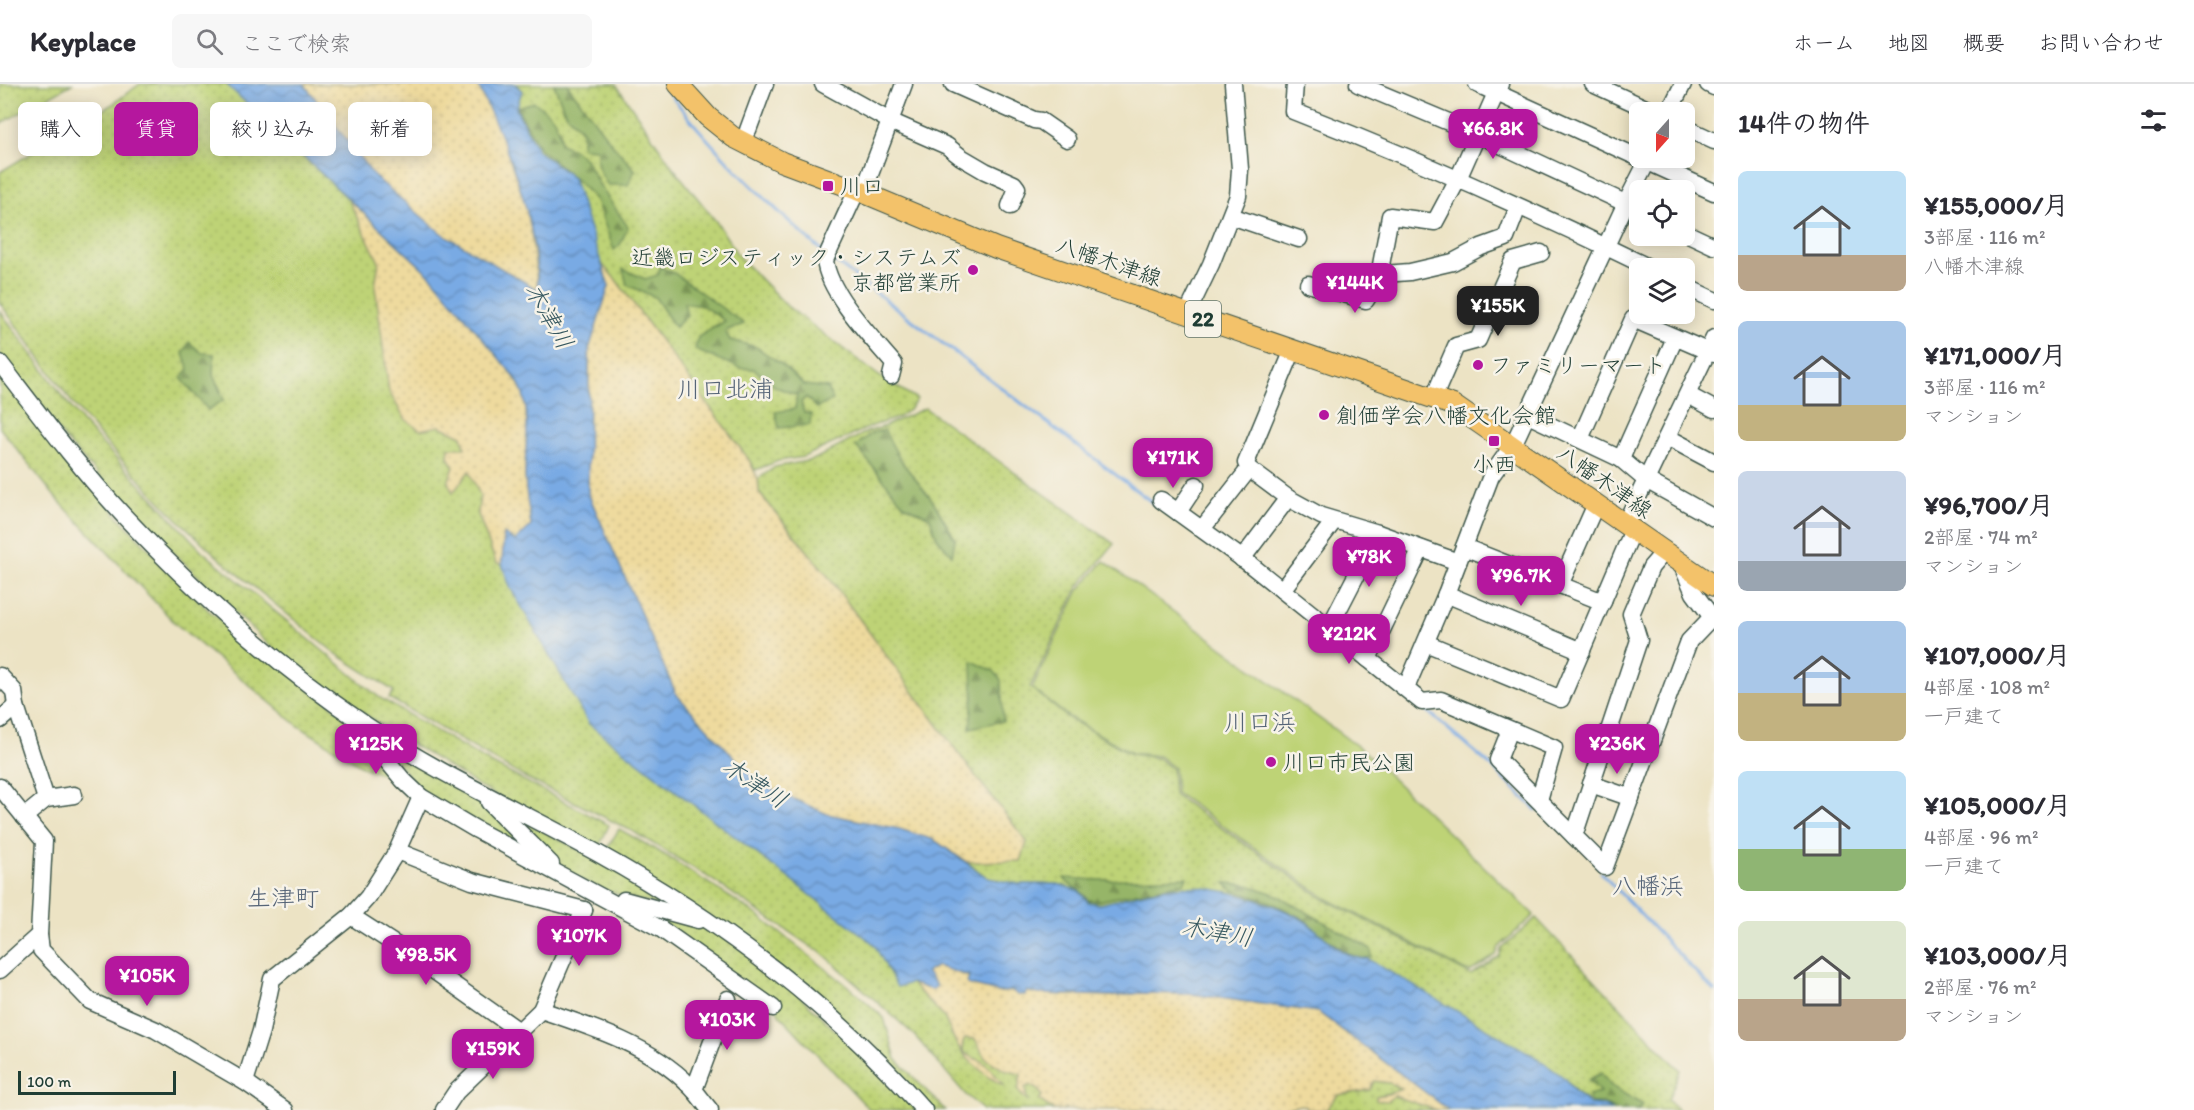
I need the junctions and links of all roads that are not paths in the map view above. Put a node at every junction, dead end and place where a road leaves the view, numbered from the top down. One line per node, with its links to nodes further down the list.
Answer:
1 (678, 84): 26 (main road, 八幡木津線 / 22)
2 (765, 84): 18 (street)
3 (823, 84): 17 (street)
4 (904, 84): 17 (street)
5 (953, 84): 21 (street)
6 (1233, 84): 32 (street)
7 (1295, 84): 25 (street)
8 (1358, 84): 20 (street)
9 (1478, 84): 14 (street)
10 (1593, 84): 15 (street)
11 (1683, 84): 16 (street)
12 (1708, 84): 13 (street)
13 (1714, 87)
14 (1498, 88): 20 (street); 23 (street)
15 (1632, 102)
16 (1674, 102)
17 (890, 121): 26 (street); 29 (street)
18 (748, 130)
19 (1695, 132): 22 (street)
20 (1477, 134): 25 (street); 28 (street)
21 (1067, 139)
22 (1714, 141)
23 (1629, 150)
24 (1666, 168): 27 (street)
25 (1458, 179): 30 (street); 39 (street)
26 (860, 192): 43 (main road, 八幡木津線 / 22); 48 (street)
27 (1714, 192)
28 (1629, 204)
29 (1010, 206)
30 (1518, 207): 36 (street); 39 (street)
31 (1629, 212): 36 (street)
32 (1231, 216): 34 (street); 43 (street)
33 (1695, 237): 35 (street)
34 (1299, 239)
35 (1714, 246)
36 (1606, 247): 38 (street); 52 (street)
37 (1541, 253): 50 (street)
38 (1629, 258)
39 (1384, 274): 40 (street)
40 (1308, 284)
41 (1695, 291): 42 (street)
42 (1714, 300)
43 (1187, 314): 46 (main road, 八幡木津線 / 22)
44 (1675, 338): 45 (street); 54 (street); 56 (street)
45 (1712, 348): 49 (street)
46 (1293, 350): 50 (main road, 八幡木津線 / 22); 58 (street)
47 (0, 363): 89 (street)
48 (891, 376)
49 (1688, 395): 51 (street); 53 (street)
50 (1433, 399): 55 (main road, 八幡木津線 / 22)
51 (1714, 409)
52 (1526, 414): 54 (street); 55 (street)
53 (1667, 437): 57 (street); 59 (street)
54 (1580, 439): 56 (street)
55 (1513, 445): 63 (main road, 八幡木津線 / 22); 72 (street)
56 (1621, 459): 59 (street)
57 (1714, 462)
58 (1250, 469): 61 (street); 68 (street)
59 (1646, 480): 65 (street); 67 (street)
60 (1196, 485): 64 (street)
61 (1288, 498): 66 (street); 73 (street)
62 (1161, 500): 64 (street)
63 (1596, 504): 67 (main road, 八幡木津線 / 22); 75 (street)
64 (1178, 512): 68 (street)
65 (1714, 518)
66 (1334, 521): 69 (street); 77 (street)
67 (1629, 527): 71 (main road, 八幡木津線 / 22); 79 (street)
68 (1202, 529): 73 (street)
69 (1378, 533): 70 (street); 81 (street)
70 (1421, 549): 72 (street); 84 (street)
71 (1664, 552): 74 (main road, 八幡木津線 / 22); 91 (street)
72 (1461, 554): 75 (street); 78 (street)
73 (1242, 559): 77 (street)
74 (1681, 563): 76 (main road, 八幡木津線 / 22); 80 (street)
75 (1560, 585): 79 (street)
76 (1714, 586)
77 (1282, 590): 81 (street)
78 (1446, 594): 82 (street); 83 (street)
79 (1603, 602): 83 (street)
80 (1713, 619): 96 (street)
81 (1329, 628): 84 (street)
82 (1426, 643): 83 (street); 86 (street)
83 (1582, 651)
84 (1368, 659): 86 (street)
85 (0, 676): 87 (street)
86 (1406, 688): 90 (street)
87 (16, 706): 88 (street); 97 (street)
88 (0, 720)
89 (367, 726): 93 (street); 95 (street)
90 (1510, 730): 98 (street); 98 (street)
91 (1591, 784): 96 (street); 100 (street)
92 (0, 787): 99 (street)
93 (484, 794): 102 (street); 105 (street)
94 (74, 795): 97 (street)
95 (421, 797): 101 (street); 102 (street)
96 (1631, 798): 100 (street)
97 (46, 799): 99 (street)
98 (1539, 800): 100 (street)
99 (24, 817): 106 (street)
100 (1574, 836)
101 (397, 851): 103 (street); 104 (street)
102 (581, 886): 103 (street); 105 (street); 109 (street)
103 (584, 910): 110 (street)
104 (351, 916): 111 (street); 112 (street)
105 (709, 921): 117 (street)
106 (39, 934): 107 (street); 112 (street)
107 (0, 970)
108 (728, 999): 113 (street)
109 (773, 1008)
110 (541, 1011): 111 (street); 113 (street)
111 (519, 1031): 115 (street)
112 (245, 1082): 114 (street)
113 (694, 1090): 116 (street)
114 (285, 1110)
115 (444, 1110)
116 (710, 1110)
117 (924, 1110)

